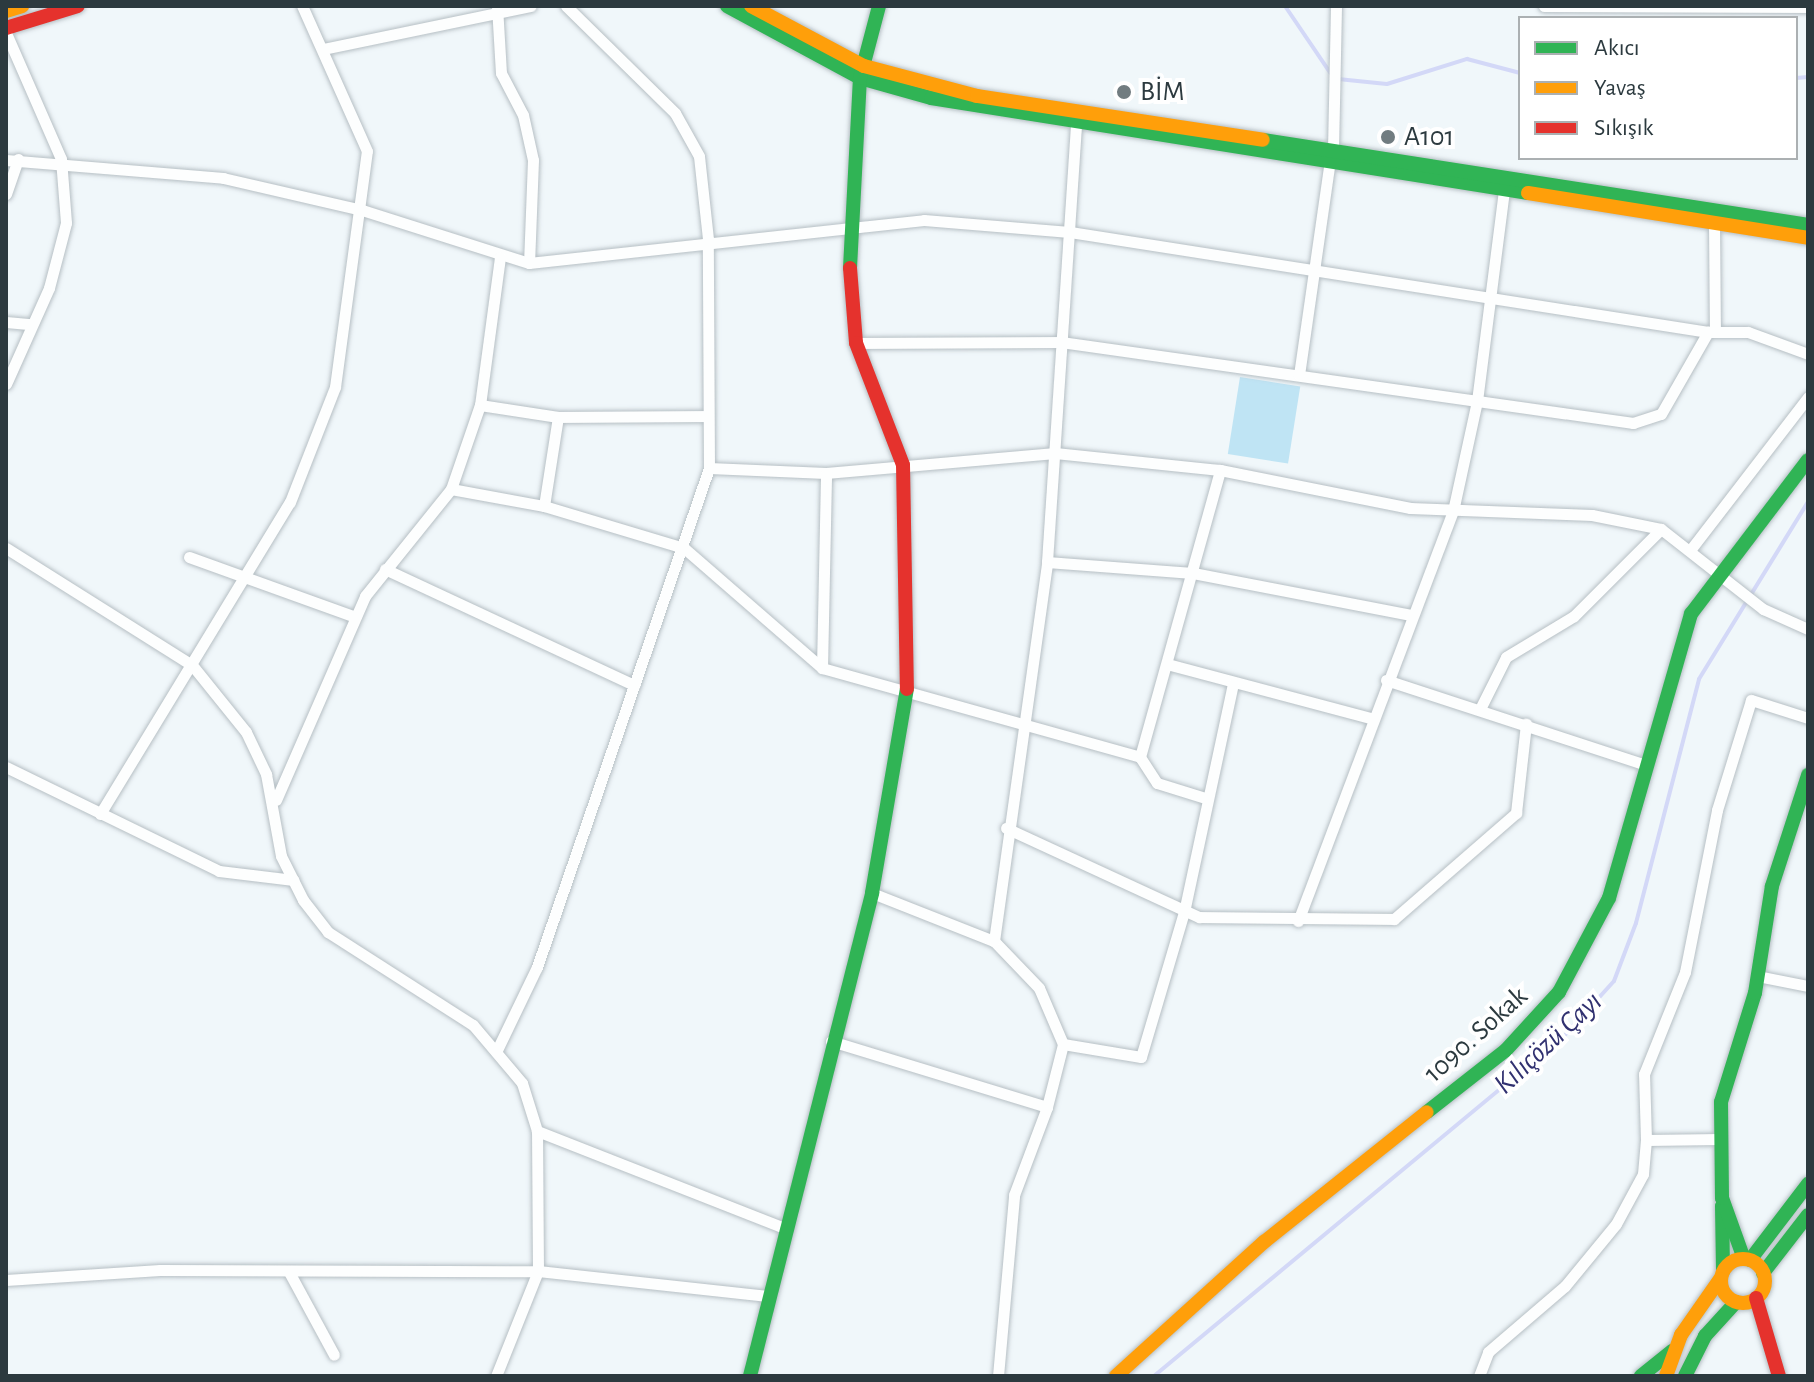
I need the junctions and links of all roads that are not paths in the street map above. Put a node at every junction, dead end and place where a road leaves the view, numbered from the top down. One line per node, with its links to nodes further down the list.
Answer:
1 (22, 6): 14 (street)
2 (78, 6): 15 (street)
3 (302, 6): 16 (street)
4 (531, 6): 13 (street)
5 (566, 6): 30 (street)
6 (727, 6): 17 (street)
7 (751, 6): 17 (street)
8 (879, 6): 17 (street)
9 (1336, 6): 19 (street)
10 (1544, 6): 12 (street)
11 (1808, 7): 12 (street)
12 (1666, 8)
13 (497, 10): 16 (street); 32 (street)
14 (6, 11)
15 (6, 30): 21 (street)
16 (323, 49): 24 (street)
17 (862, 72): 18 (street); 19 (street); 27 (street)
18 (1076, 124): 19 (street); 28 (street)
19 (1332, 155): 22 (street); 26 (street); 33 (street)
20 (12, 159): 21 (street); 23 (street)
21 (61, 159): 24 (street); 36 (street)
22 (1504, 189): 25 (street); 34 (street)
23 (6, 194)
24 (362, 210): 31 (street); 66 (street)
25 (1714, 223): 29 (street); 37 (street)
26 (1808, 225)
27 (847, 227): 28 (street); 30 (street); 39 (street)
28 (1070, 232): 33 (street); 38 (street)
29 (1808, 238)
30 (708, 239): 32 (street); 46 (street)
31 (500, 257): 32 (street); 45 (street)
32 (529, 263)
33 (1315, 267): 34 (street); 41 (street)
34 (1491, 299): 37 (street); 44 (street)
35 (6, 322): 36 (street)
36 (31, 324): 42 (street)
37 (1712, 331): 40 (street); 44 (street)
38 (1061, 342): 39 (street); 41 (street); 48 (street)
39 (856, 343): 50 (street)
40 (1808, 354)
41 (1299, 375): 44 (street)
42 (6, 384)
43 (1808, 397): 60 (street)
44 (1477, 401): 56 (street)
45 (480, 405): 47 (street); 54 (street)
46 (708, 416): 47 (street); 51 (street)
47 (558, 417): 55 (street)
48 (1055, 453): 50 (street); 52 (street); 62 (street)
49 (1808, 460): 64 (street, 1090. Sokak)
50 (903, 465): 53 (street); 76 (street)
51 (709, 468): 53 (street); 59 (street)
52 (1220, 470): 56 (street); 65 (street)
53 (826, 473): 72 (street)
54 (451, 489): 55 (street); 63 (street)
55 (544, 506): 59 (street)
56 (1453, 511): 57 (street); 67 (street)
57 (1661, 529): 60 (street); 77 (street)
58 (6, 548): 70 (street)
59 (684, 548): 72 (street); 75 (street)
60 (1691, 549): 64 (street)
61 (189, 557): 66 (street)
62 (1047, 562): 65 (street); 80 (street)
63 (385, 569): 68 (street); 75 (street)
64 (1719, 572): 69 (street); 83 (street, 1090. Sokak)
65 (1193, 573): 67 (street); 71 (street)
66 (241, 577): 68 (street); 70 (street)
67 (1411, 615): 73 (street)
68 (356, 617): 87 (street)
69 (1808, 629)
70 (192, 665): 87 (street); 88 (street)
71 (1171, 665): 74 (street); 82 (street)
72 (822, 668): 76 (street)
73 (1386, 680): 77 (street); 78 (street)
74 (1233, 684): 78 (street); 86 (street)
75 (634, 685): 99 (street)
76 (907, 691): 80 (street); 91 (street)
77 (1480, 709): 81 (street)
78 (1370, 718): 93 (street)
79 (1808, 718): 103 (street)
80 (1025, 721): 82 (street); 89 (street)
81 (1526, 724): 83 (street); 93 (street)
82 (1140, 757): 86 (street)
83 (1646, 765): 124 (street, 1090. Sokak)
84 (6, 767): 88 (street)
85 (1808, 775): 95 (street)
86 (1208, 799): 92 (street)
87 (276, 800): 90 (street)
88 (100, 814): 90 (street)
89 (1006, 828): 92 (street); 94 (street)
90 (293, 880): 99 (street)
91 (872, 893): 94 (street); 97 (street)
92 (1184, 912): 93 (street); 98 (street)
93 (1298, 921)
94 (994, 941): 98 (street)
95 (1757, 976): 96 (street); 102 (street)
96 (1808, 986)
97 (831, 1041): 100 (street); 107 (street)
98 (1063, 1044): 100 (street)
99 (497, 1050): 101 (street)
100 (1047, 1107): 123 (street)
101 (537, 1131): 107 (street); 109 (street)
102 (1720, 1139): 103 (street); 105 (street)
103 (1646, 1140): 125 (street)
104 (1808, 1184): 108 (street)
105 (1722, 1198): 108 (street); 112 (street)
106 (1808, 1215): 111 (street)
107 (785, 1228): 114 (street)
108 (1747, 1260): 111 (street); 112 (street)
109 (538, 1271): 110 (street); 114 (street); 120 (street)
110 (289, 1272): 113 (street); 119 (street)
111 (1763, 1273): 115 (street)
112 (1722, 1275): 116 (street); 118 (street)
113 (6, 1280)
114 (768, 1296): 117 (street)
115 (1756, 1298): 116 (street); 129 (street)
116 (1736, 1302): 128 (street)
117 (761, 1330): 121 (street); 122 (street)
118 (1675, 1349): 126 (street); 127 (street)
119 (334, 1355)
120 (496, 1376)
121 (750, 1376)
122 (761, 1376)
123 (998, 1376)
124 (1116, 1376)
125 (1479, 1376)
126 (1641, 1376)
127 (1666, 1376)
128 (1685, 1376)
129 (1779, 1376)

